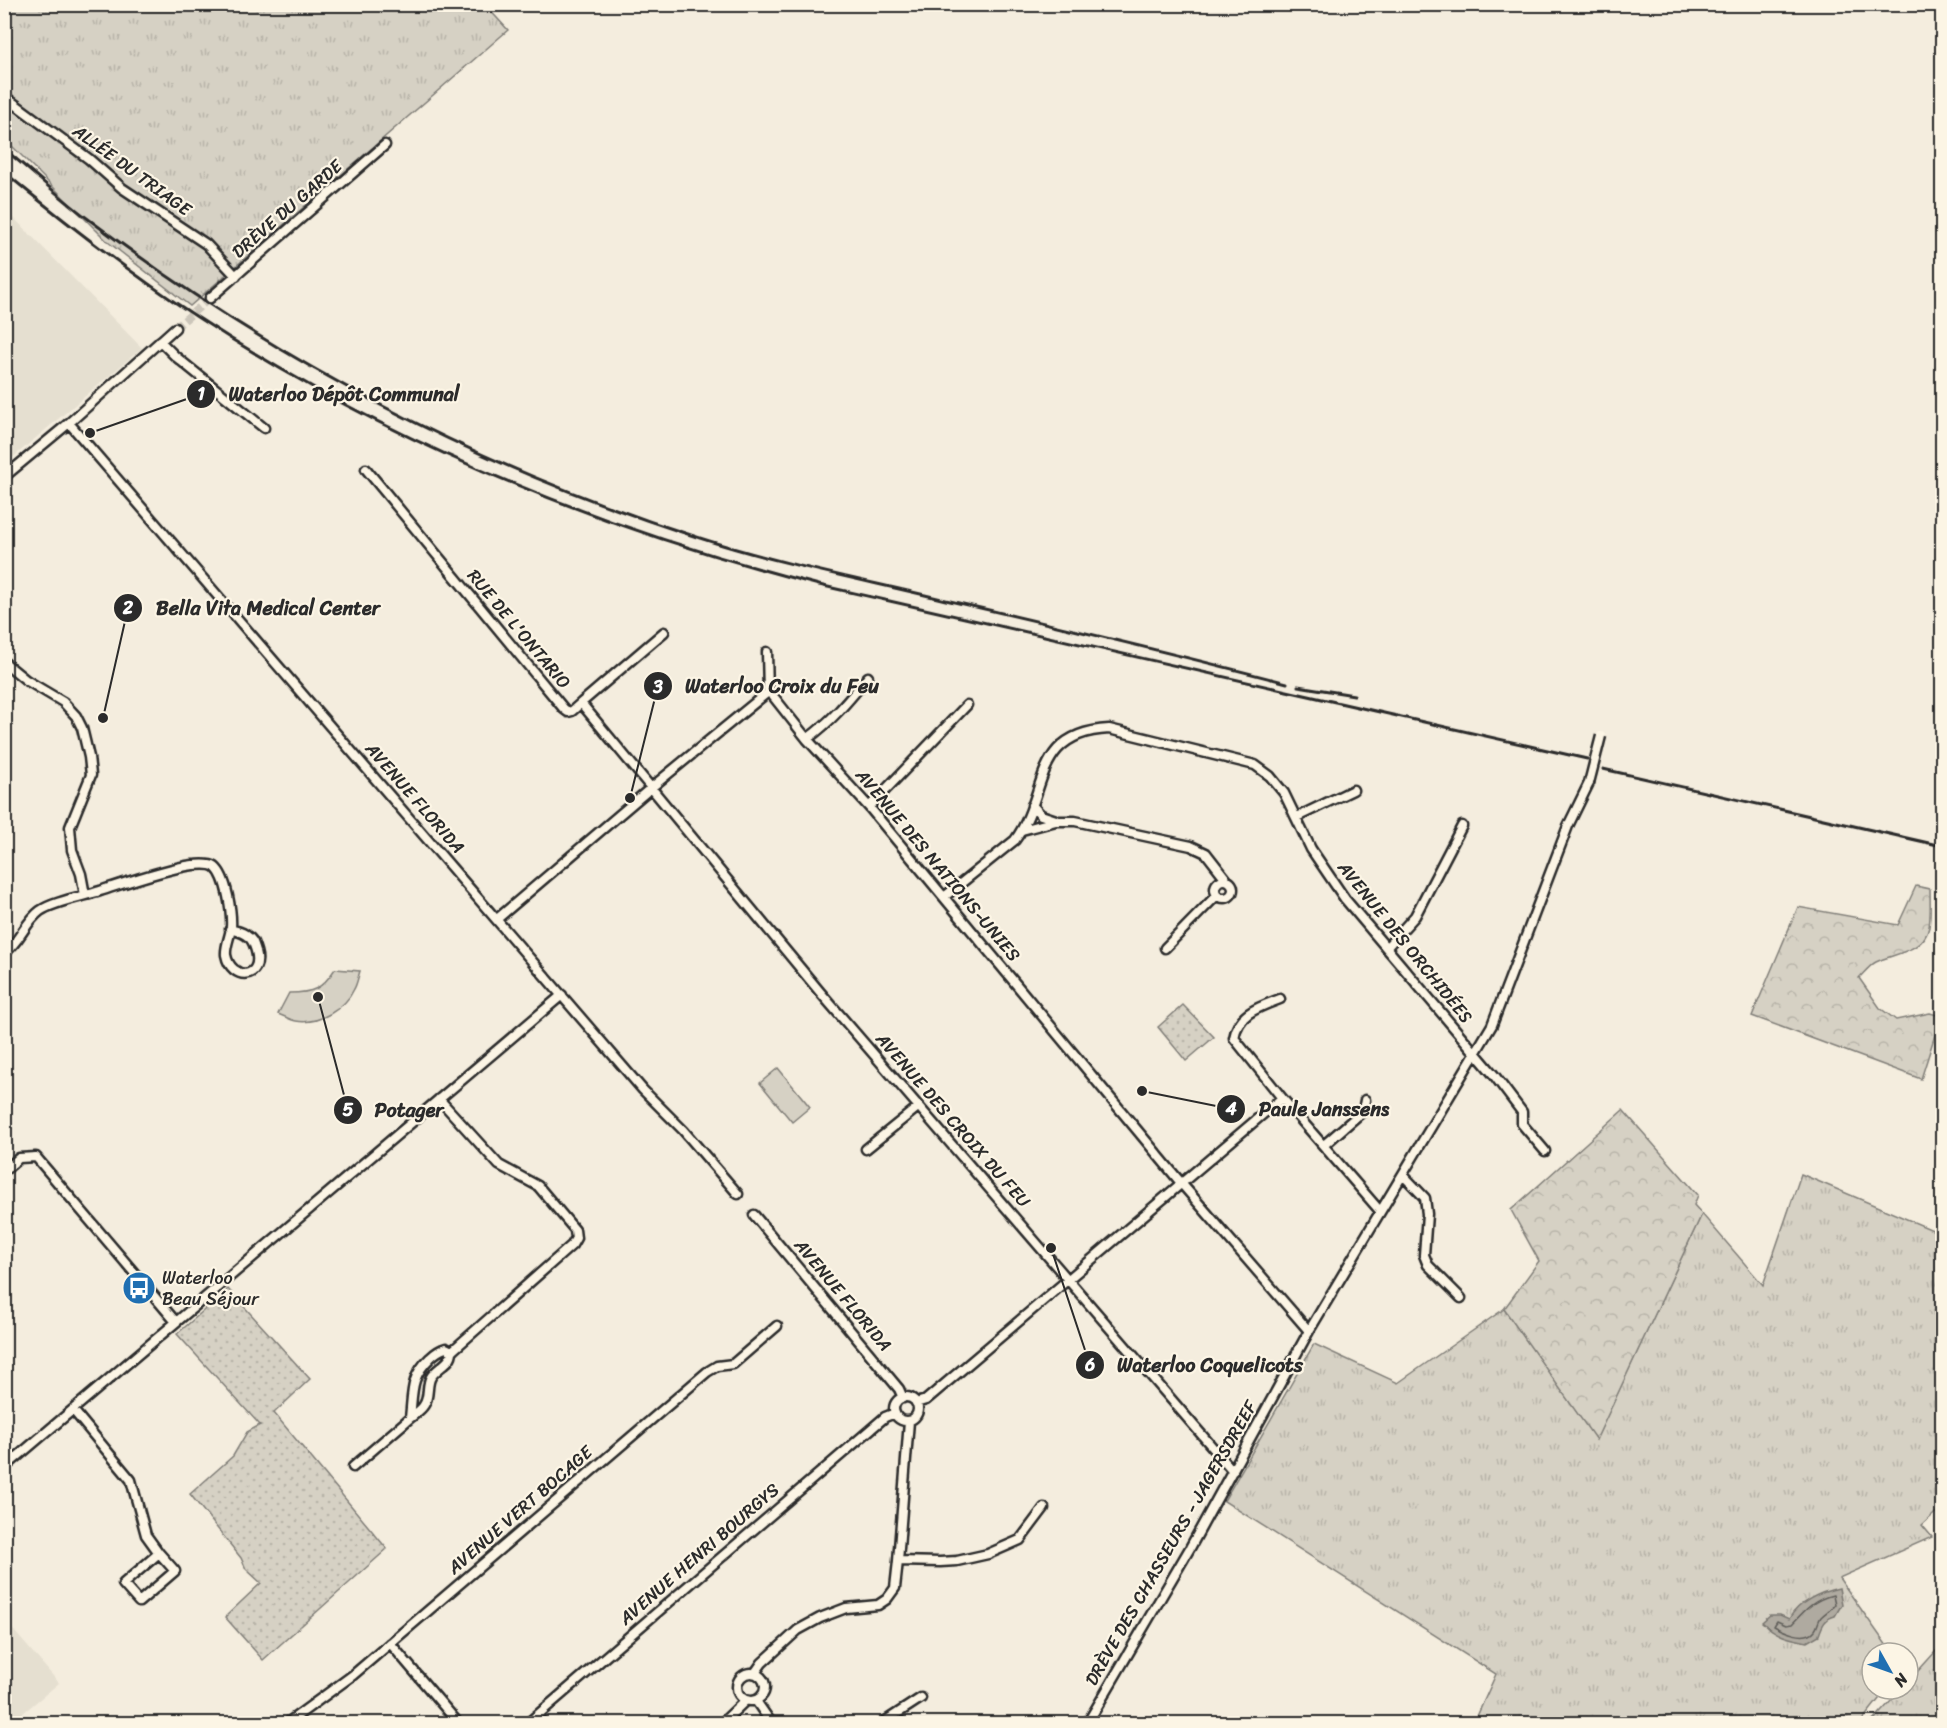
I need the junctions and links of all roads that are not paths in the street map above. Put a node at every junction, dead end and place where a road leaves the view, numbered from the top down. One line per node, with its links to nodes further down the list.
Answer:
1 (4, 96): 3 (street, ALLÉE DU TRIAGE)
2 (385, 145): 3 (street, DRÈVE DU GARDE)
3 (236, 276): 4 (street, DRÈVE DU GARDE)
4 (210, 298)
5 (175, 328): 6 (street)
6 (160, 340): 7 (street); 8 (street)
7 (69, 423): 10 (street); 32 (street, AVENUE FLORIDA)
8 (264, 428)
9 (366, 469): 16 (street, RUE DE L'ONTARIO)
10 (4, 477)
11 (664, 632): 16 (street)
12 (767, 652): 15 (street)
13 (6, 666): 29 (street)
14 (868, 677): 19 (street)
15 (768, 692): 19 (street, AVENUE DES NATIONS-UNIES); 20 (street)
16 (581, 703): 20 (street, RUE DE L'ONTARIO)
17 (967, 705): 23 (street)
18 (1601, 736): 39 (street, DRÈVE DES CHASSEURS - JAGERSDREEF, bridge)
19 (807, 739): 23 (street, AVENUE DES NATIONS-UNIES)
20 (651, 787): 32 (street); 43 (street, AVENUE DES CROIX DU FEU)
21 (1353, 790): 24 (street)
22 (1032, 806): 24 (street, AVENUE DES ORCHIDÉES); 25 (street); 27 (street, AVENUE DES ORCHIDÉES)
23 (869, 807): 31 (street, AVENUE DES NATIONS-UNIES)
24 (1297, 817): 34 (street, AVENUE DES ORCHIDÉES)
25 (1056, 821): 27 (street); 28 (street)
26 (1462, 826): 34 (street)
27 (1022, 830): 31 (street, AVENUE DES ORCHIDÉES)
28 (1227, 880): 30 (street); 30 (street)
29 (85, 895): 33 (street); 36 (street)
30 (1217, 895): 35 (street)
31 (944, 897): 49 (street, AVENUE DES NATIONS-UNIES)
32 (497, 919): 37 (street, AVENUE FLORIDA)
33 (231, 929): 33 (street)
34 (1387, 947): 39 (street, AVENUE DES ORCHIDÉES)
35 (1165, 948)
36 (4, 953)
37 (562, 995): 41 (street); 50 (street, AVENUE FLORIDA)
38 (1280, 999): 40 (street)
39 (1474, 1052): 46 (street, AVENUE DES ORCHIDÉES); 48 (street, DRÈVE DES CHASSEURS - JAGERSDREEF)
40 (1282, 1098): 44 (street); 49 (street)
41 (439, 1099): 55 (street); 58 (street)
42 (1365, 1100): 44 (street)
43 (918, 1107): 45 (street); 53 (street, AVENUE DES CROIX DU FEU)
44 (1324, 1145): 51 (street)
45 (866, 1149)
46 (1545, 1150)
47 (4, 1171): 55 (street)
48 (1403, 1175): 51 (street, DRÈVE DES CHASSEURS - JAGERSDREEF); 54 (street)
49 (1181, 1183): 53 (street); 57 (street, AVENUE DES NATIONS-UNIES)
50 (738, 1194)
51 (1380, 1211): 57 (street, DRÈVE DES CHASSEURS - JAGERSDREEF)
52 (754, 1215): 61 (street, AVENUE FLORIDA)
53 (1070, 1279): 62 (street); 69 (street, AVENUE DES CROIX DU FEU)
54 (1461, 1298)
55 (176, 1322): 63 (street)
56 (777, 1326): 73 (street, AVENUE VERT BOCAGE)
57 (1309, 1331): 69 (street, DRÈVE DES CHASSEURS - JAGERSDREEF)
58 (452, 1351): 59 (street); 60 (street)
59 (416, 1374): 60 (street); 65 (street)
60 (431, 1378): 65 (street)
61 (903, 1398): 62 (street); 64 (street)
62 (916, 1403): 66 (street)
63 (73, 1410): 68 (street); 71 (street)
64 (895, 1413): 66 (street); 80 (street, AVENUE HENRI BOURGYS)
65 (410, 1418): 67 (street)
66 (909, 1421): 72 (street)
67 (353, 1467)
68 (4, 1468)
69 (1233, 1471): 84 (street, DRÈVE DES CHASSEURS - JAGERSDREEF)
70 (1044, 1508): 72 (street)
71 (159, 1553): 71 (street)
72 (898, 1561): 74 (street)
73 (390, 1643): 78 (street, AVENUE VERT BOCAGE); 79 (street)
74 (755, 1673): 76 (street); 77 (street)
75 (921, 1698): 83 (street)
76 (746, 1701): 77 (street); 81 (street)
77 (756, 1701): 82 (street)
78 (286, 1724)
79 (459, 1724)
80 (526, 1724)
81 (721, 1724)
82 (772, 1724)
83 (881, 1724)
84 (1087, 1724)

